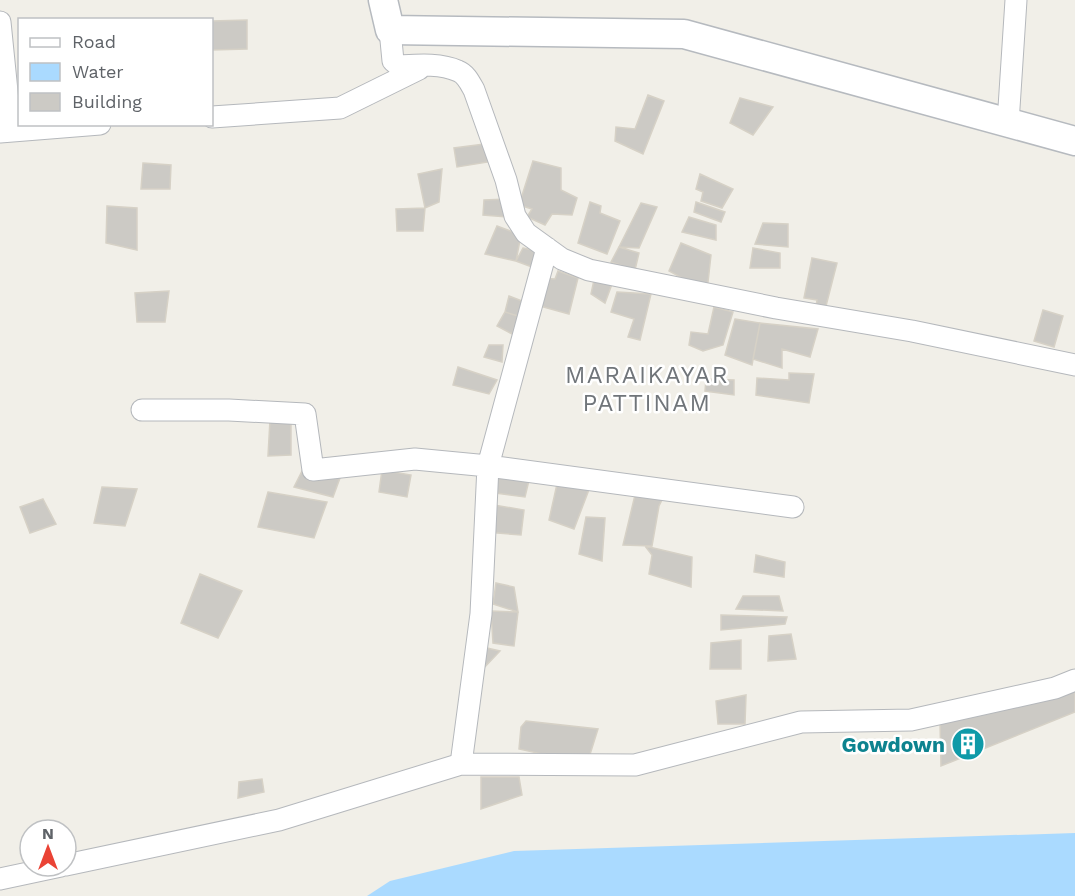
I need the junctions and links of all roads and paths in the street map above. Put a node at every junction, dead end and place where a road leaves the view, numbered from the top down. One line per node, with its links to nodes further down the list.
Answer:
1 (383, 0): 4 (street)
2 (1016, 0): 7 (street)
3 (0, 22): 9 (street)
4 (390, 30): 5 (street); 7 (street)
5 (427, 65): 6 (street); 11 (street)
6 (213, 117)
7 (1008, 123): 10 (street)
8 (73, 126): 9 (street)
9 (6, 131)
10 (1075, 141)
11 (547, 248): 12 (street); 14 (street)
12 (1075, 365)
13 (142, 410): 14 (street)
14 (488, 466): 15 (street); 17 (street)
15 (793, 507)
16 (1075, 680): 17 (street)
17 (461, 764): 18 (street)
18 (78, 862)
19 (18, 875): 20 (street)
20 (0, 879)

